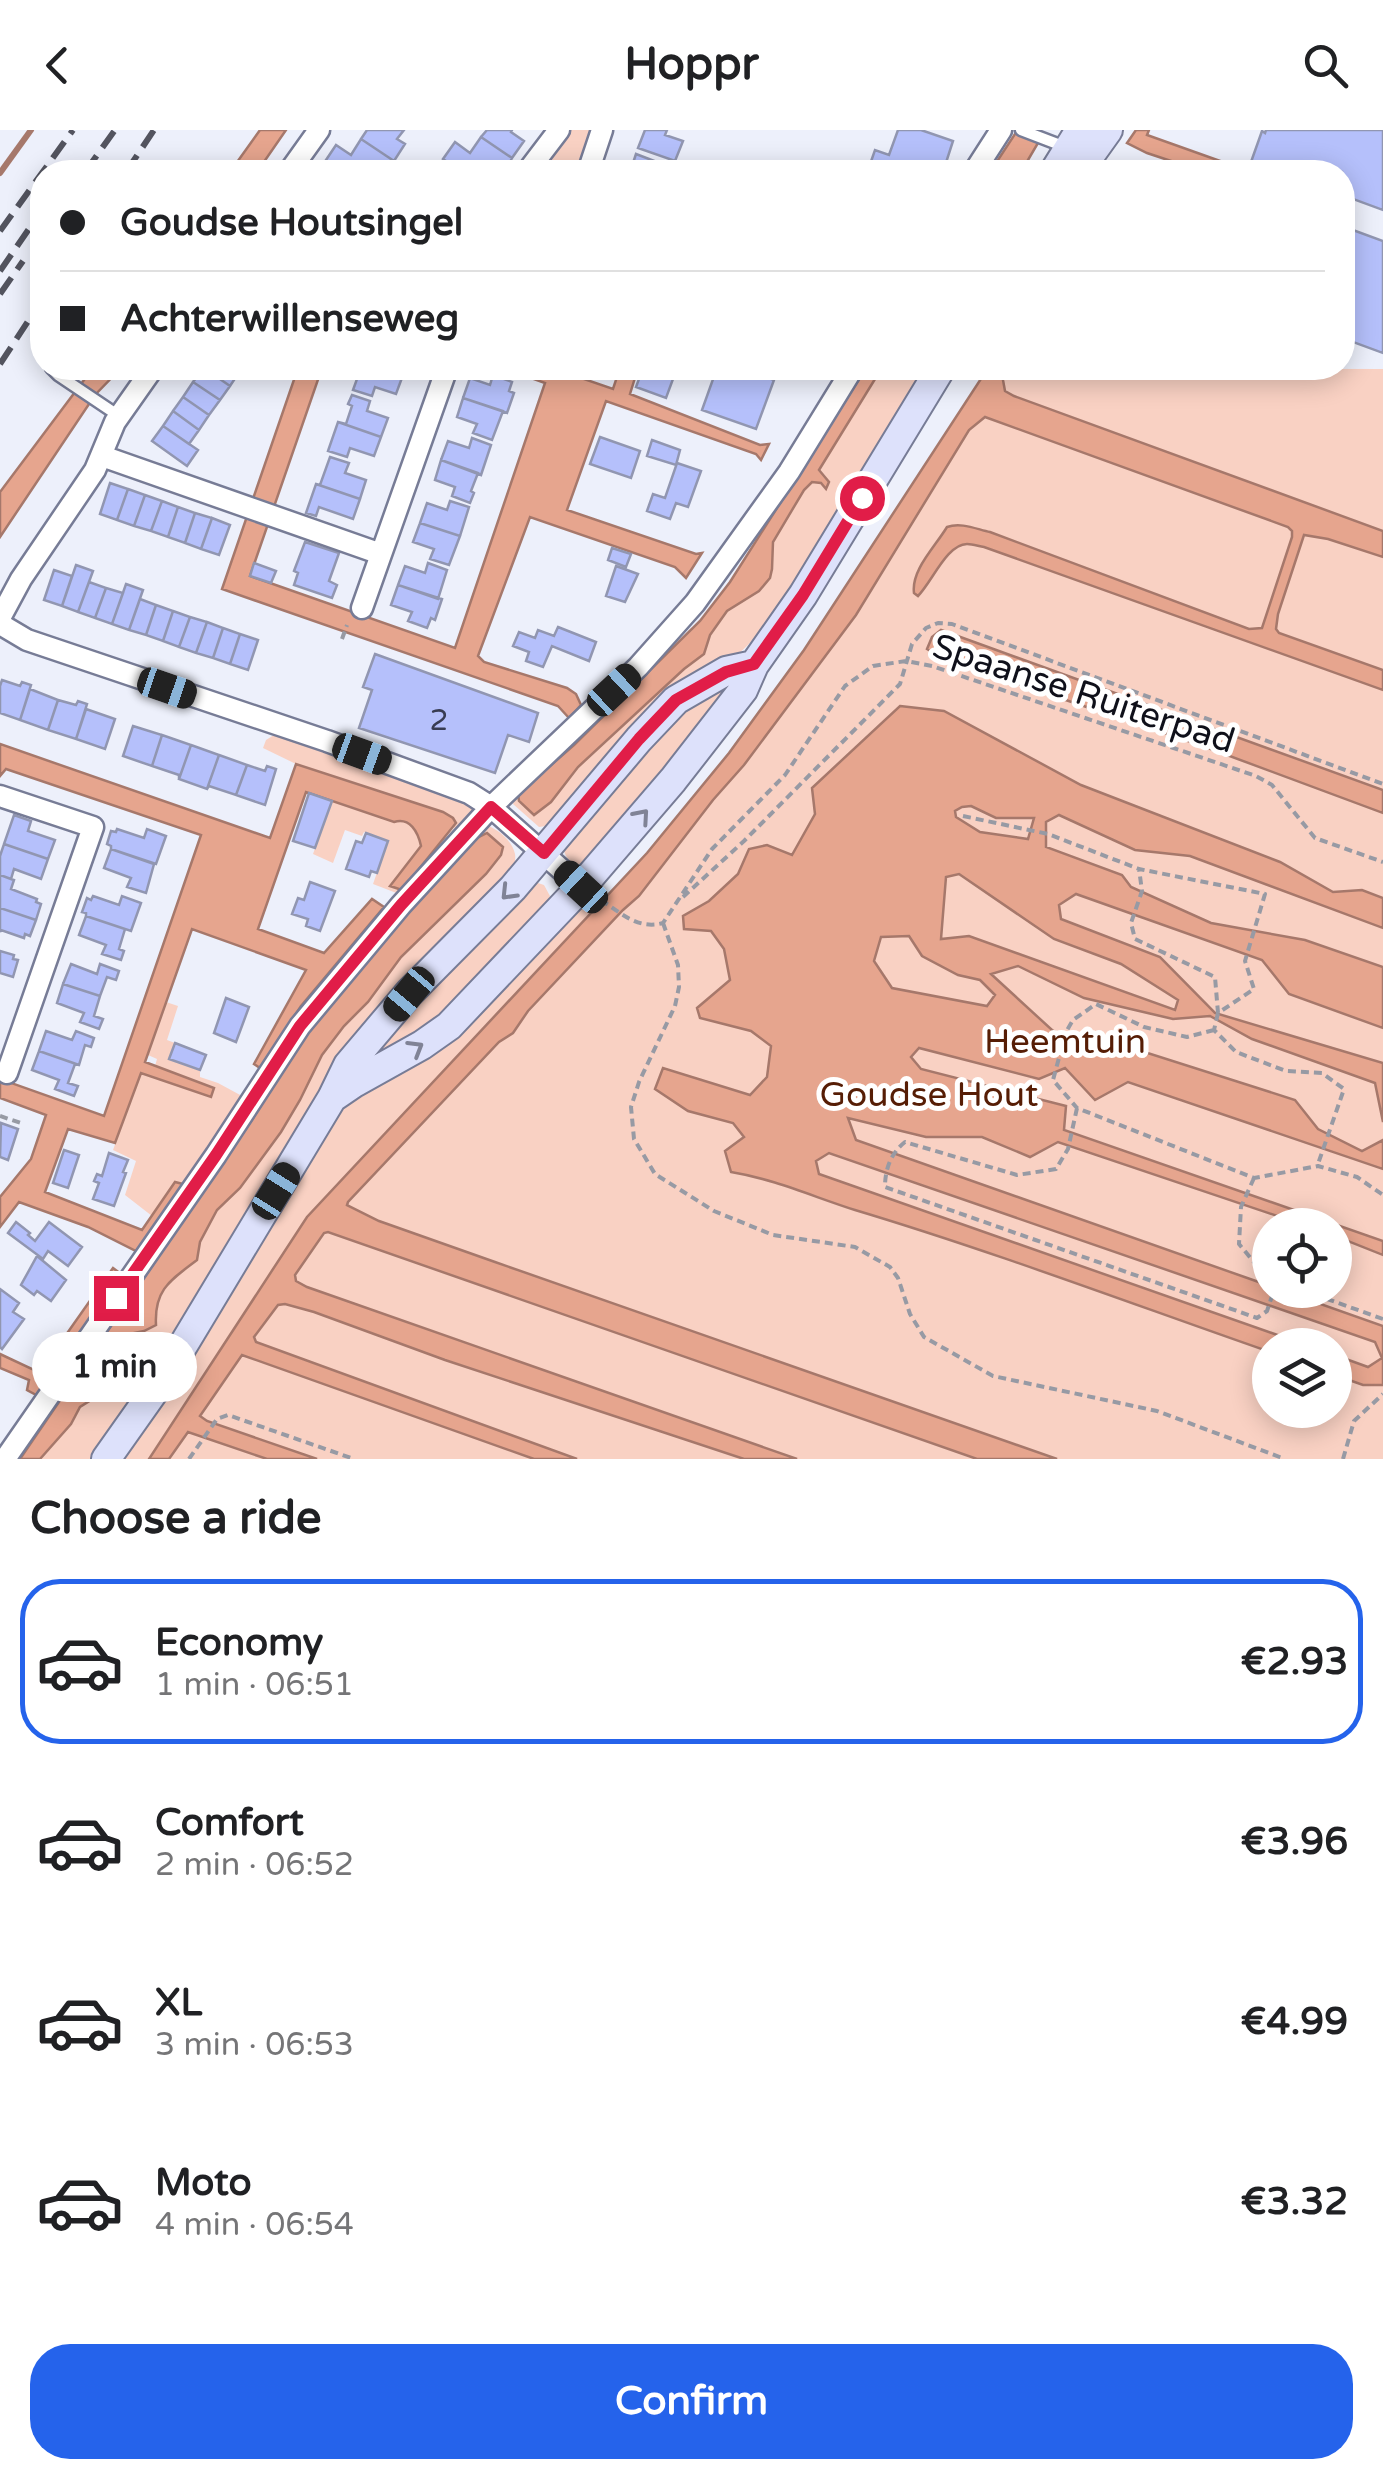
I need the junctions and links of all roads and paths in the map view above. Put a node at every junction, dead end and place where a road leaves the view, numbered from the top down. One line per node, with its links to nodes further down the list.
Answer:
1 (319, 130): 8 (street)
2 (559, 130): 9 (street)
3 (602, 130): 10 (street)
4 (1001, 130): 11 (street)
5 (1022, 130): 7 (lane)
6 (1108, 130): 7 (main road)
7 (1070, 156)
8 (298, 160)
9 (536, 160)
10 (592, 160)
11 (982, 160)
12 (65, 380): 17 (lane)
13 (145, 380): 17 (street)
14 (442, 380): 19 (street)
15 (846, 380): 26 (street)
16 (934, 380): 23 (main road)
17 (119, 416): 18 (street)
18 (102, 456): 19 (street); 21 (street)
19 (381, 554): 20 (street)
20 (362, 608)
21 (0, 621): 26 (street)
22 (906, 661): 24 (path); 29 (path, Spaanse Ruiterpad); 32 (path); 32 (path, Spaanse Ruiterpad)
23 (754, 664): 28 (main road); 31 (main road, one-way to 23)
24 (1383, 784)
25 (0, 796): 37 (street)
26 (491, 807): 28 (street); 50 (street)
27 (963, 816): 30 (path)
28 (544, 853): 31 (street); 38 (main road, one-way to 38)
29 (1383, 862)
30 (1139, 869): 35 (path); 35 (path)
31 (581, 887): 38 (main road, one-way to 31)
32 (676, 904): 34 (path, Spaanse Ruiterpad)
33 (626, 916): 34 (path)
34 (664, 923): 54 (path)
35 (1218, 1013): 36 (path)
36 (1214, 1030): 39 (path); 42 (path)
37 (7, 1073)
38 (332, 1098): 51 (main road)
39 (1077, 1108): 43 (path); 46 (path)
40 (0, 1116): 41 (path)
41 (21, 1124)
42 (1318, 1166): 43 (path); 44 (path)
43 (1254, 1178): 45 (path)
44 (1383, 1195)
45 (1252, 1259)
46 (1268, 1308)
47 (1352, 1308): 48 (path)
48 (1383, 1319)
49 (1383, 1394): 55 (path)
50 (5, 1459)
51 (106, 1459)
52 (190, 1459): 53 (path)
53 (354, 1459)
54 (1285, 1459)
55 (1343, 1459)

